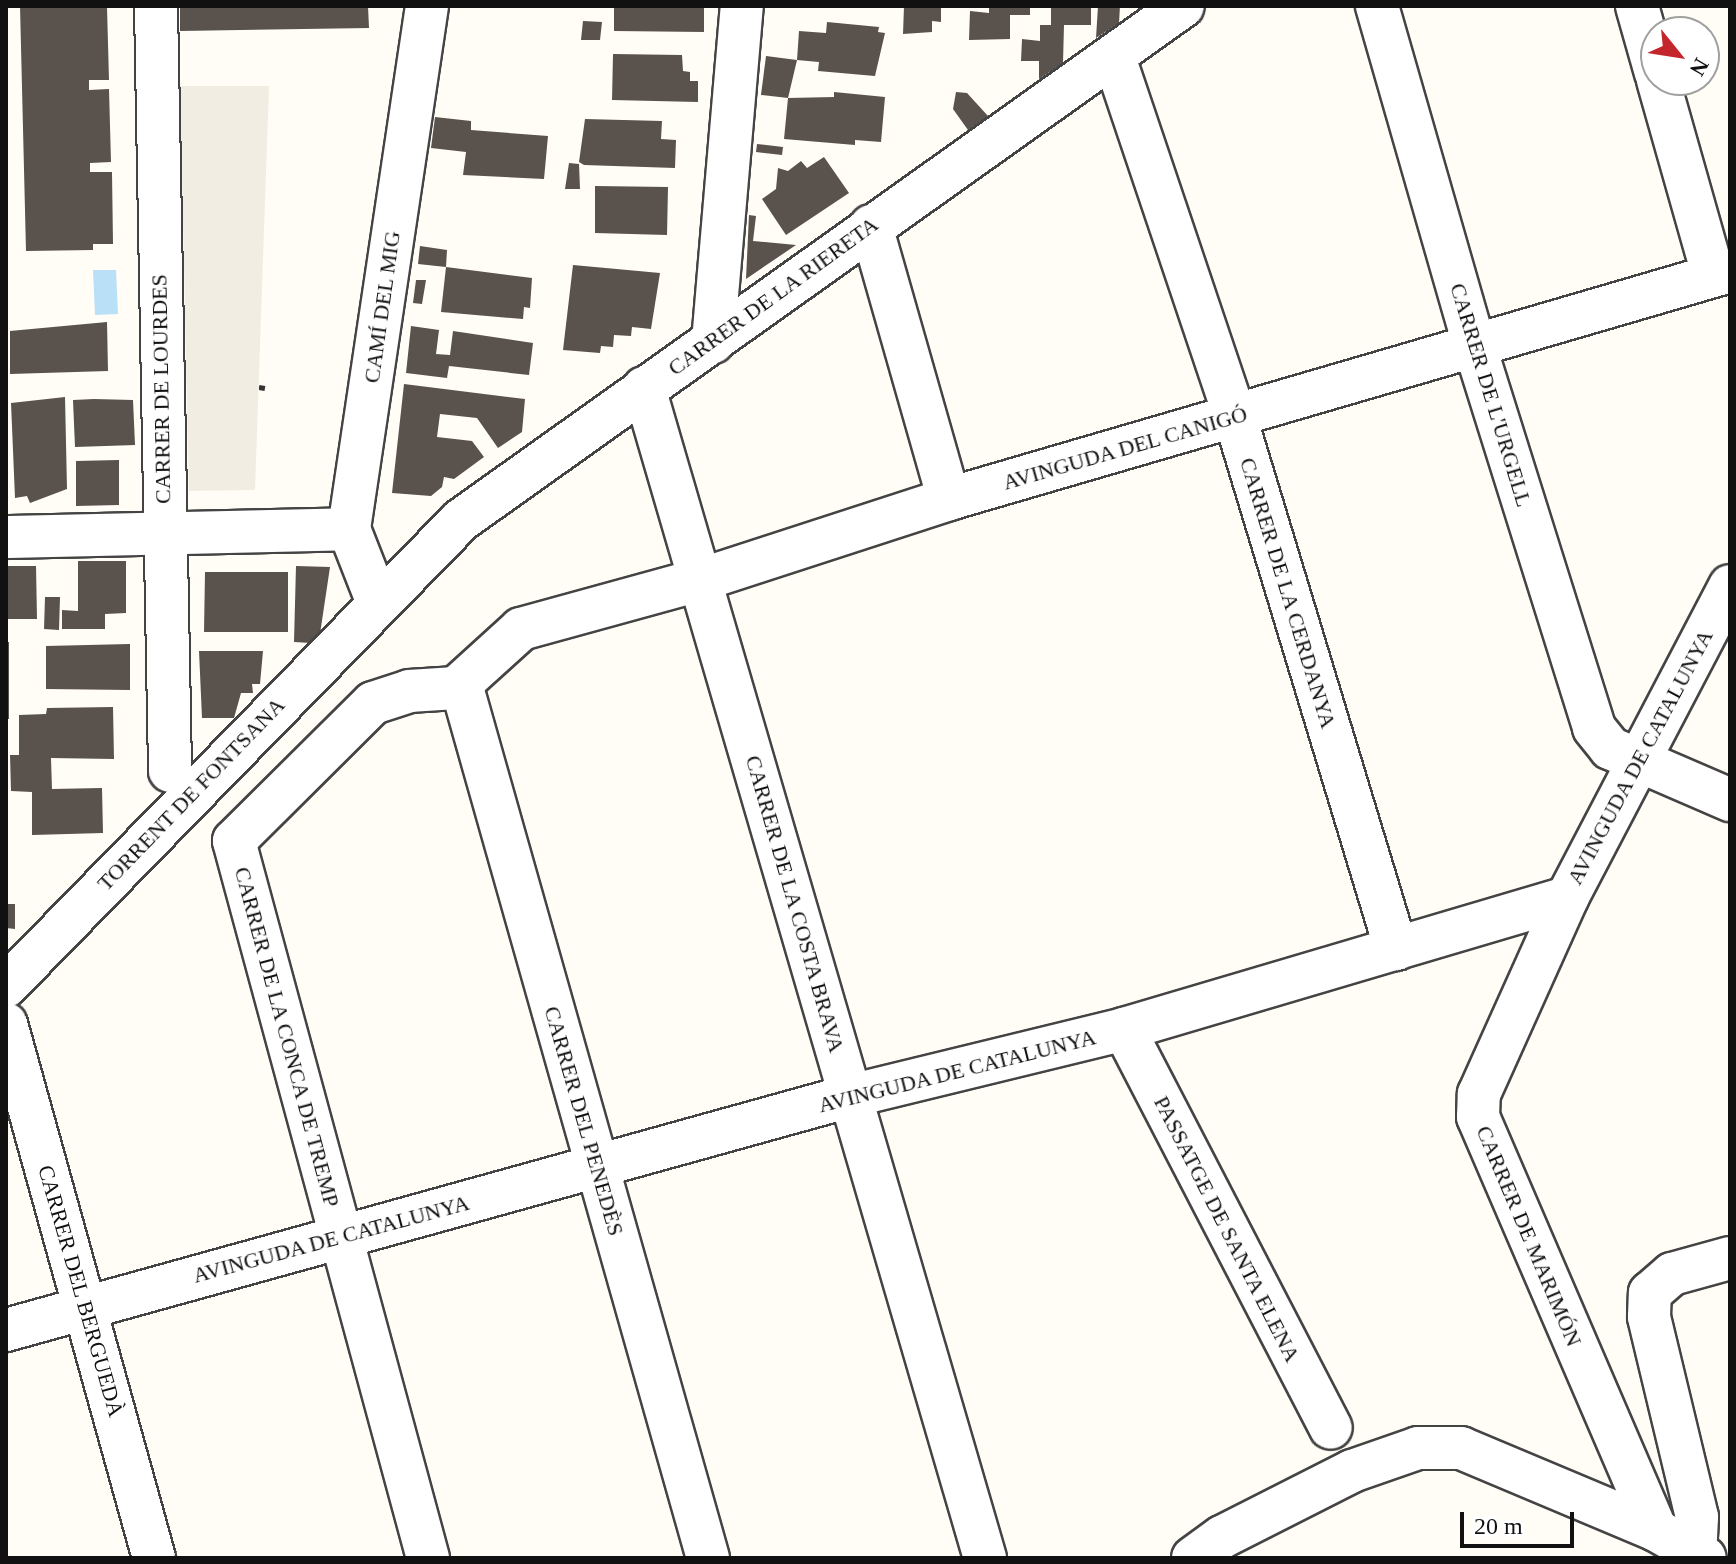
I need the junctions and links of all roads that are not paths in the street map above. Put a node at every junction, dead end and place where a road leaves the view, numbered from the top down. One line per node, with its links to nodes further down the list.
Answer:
1 (156, 6): 17 (street, CARRER DE LOURDES)
2 (427, 6): 15 (street, CAMÍ DEL MIG)
3 (742, 6): 10 (street)
4 (1183, 6): 6 (street, CARRER DE LA RIERETA)
5 (1377, 6): 11 (street, CARRER DE L'URGELL)
6 (1114, 57): 8 (street, CARRER DE LA RIERETA); 13 (street, CARRER DE LA CERDANYA)
7 (1663, 96): 9 (street)
8 (871, 226): 10 (street, CARRER DE LA RIERETA); 14 (street)
9 (1721, 273): 11 (street, AVINGUDA DEL CANIGÓ)
10 (713, 342): 12 (street, CARRER DE LA RIERETA)
11 (1474, 344): 13 (street, AVINGUDA DEL CANIGÓ); 22 (street, CARRER DE L'URGELL)
12 (644, 388): 18 (street, CARRER DE LA COSTA BRAVA); 20 (street, CARRER DE LA RIERETA)
13 (1235, 417): 14 (street, AVINGUDA DEL CANIGÓ); 26 (street, CARRER DE LA CERDANYA)
14 (949, 499): 18 (street, AVINGUDA DEL CANIGÓ)
15 (349, 529): 17 (street); 20 (street, CAMÍ DEL MIG)
16 (6, 537): 17 (street)
17 (163, 537): 23 (street, CARRER DE LOURDES)
18 (703, 579): 21 (street, AVINGUDA DEL CANIGÓ); 30 (street, CARRER DE LA COSTA BRAVA)
19 (1730, 586): 22 (street, AVINGUDA DE CATALUNYA)
20 (378, 603): 27 (street, TORRENT DE FONTSANA)
21 (461, 684): 31 (street, CARRER DEL PENEDÈS); 32 (street, CARRER DE LA CONCA DE TREMP)
22 (1638, 759): 24 (street, CARRER DE L'URGELL); 25 (street, AVINGUDA DE CATALUNYA)
23 (170, 771)
24 (1730, 800)
25 (1567, 898): 26 (street, AVINGUDA DE CATALUNYA); 37 (street, CARRER DE MARIMÓN)
26 (1396, 949): 29 (street, AVINGUDA DE CATALUNYA)
27 (6, 986)
28 (6, 1024): 34 (street, CARRER DEL BERGUEDÀ)
29 (1124, 1029): 30 (street, AVINGUDA DE CATALUNYA); 36 (street, PASSATGE DE SANTA ELENA)
30 (850, 1096): 31 (street, AVINGUDA DE CATALUNYA); 42 (street, CARRER DE LA COSTA BRAVA)
31 (597, 1167): 32 (street, AVINGUDA DE CATALUNYA); 41 (street, CARRER DEL PENEDÈS)
32 (342, 1236): 34 (street, AVINGUDA DE CATALUNYA); 40 (street, CARRER DE LA CONCA DE TREMP)
33 (1730, 1258): 38 (street)
34 (86, 1305): 35 (street, AVINGUDA DE CATALUNYA); 39 (street, CARRER DEL BERGUEDÀ)
35 (6, 1330)
36 (1331, 1428)
37 (1656, 1530): 38 (street); 43 (street)
38 (1706, 1554)
39 (154, 1558)
40 (428, 1558)
41 (708, 1558)
42 (985, 1558)
43 (1193, 1558)

